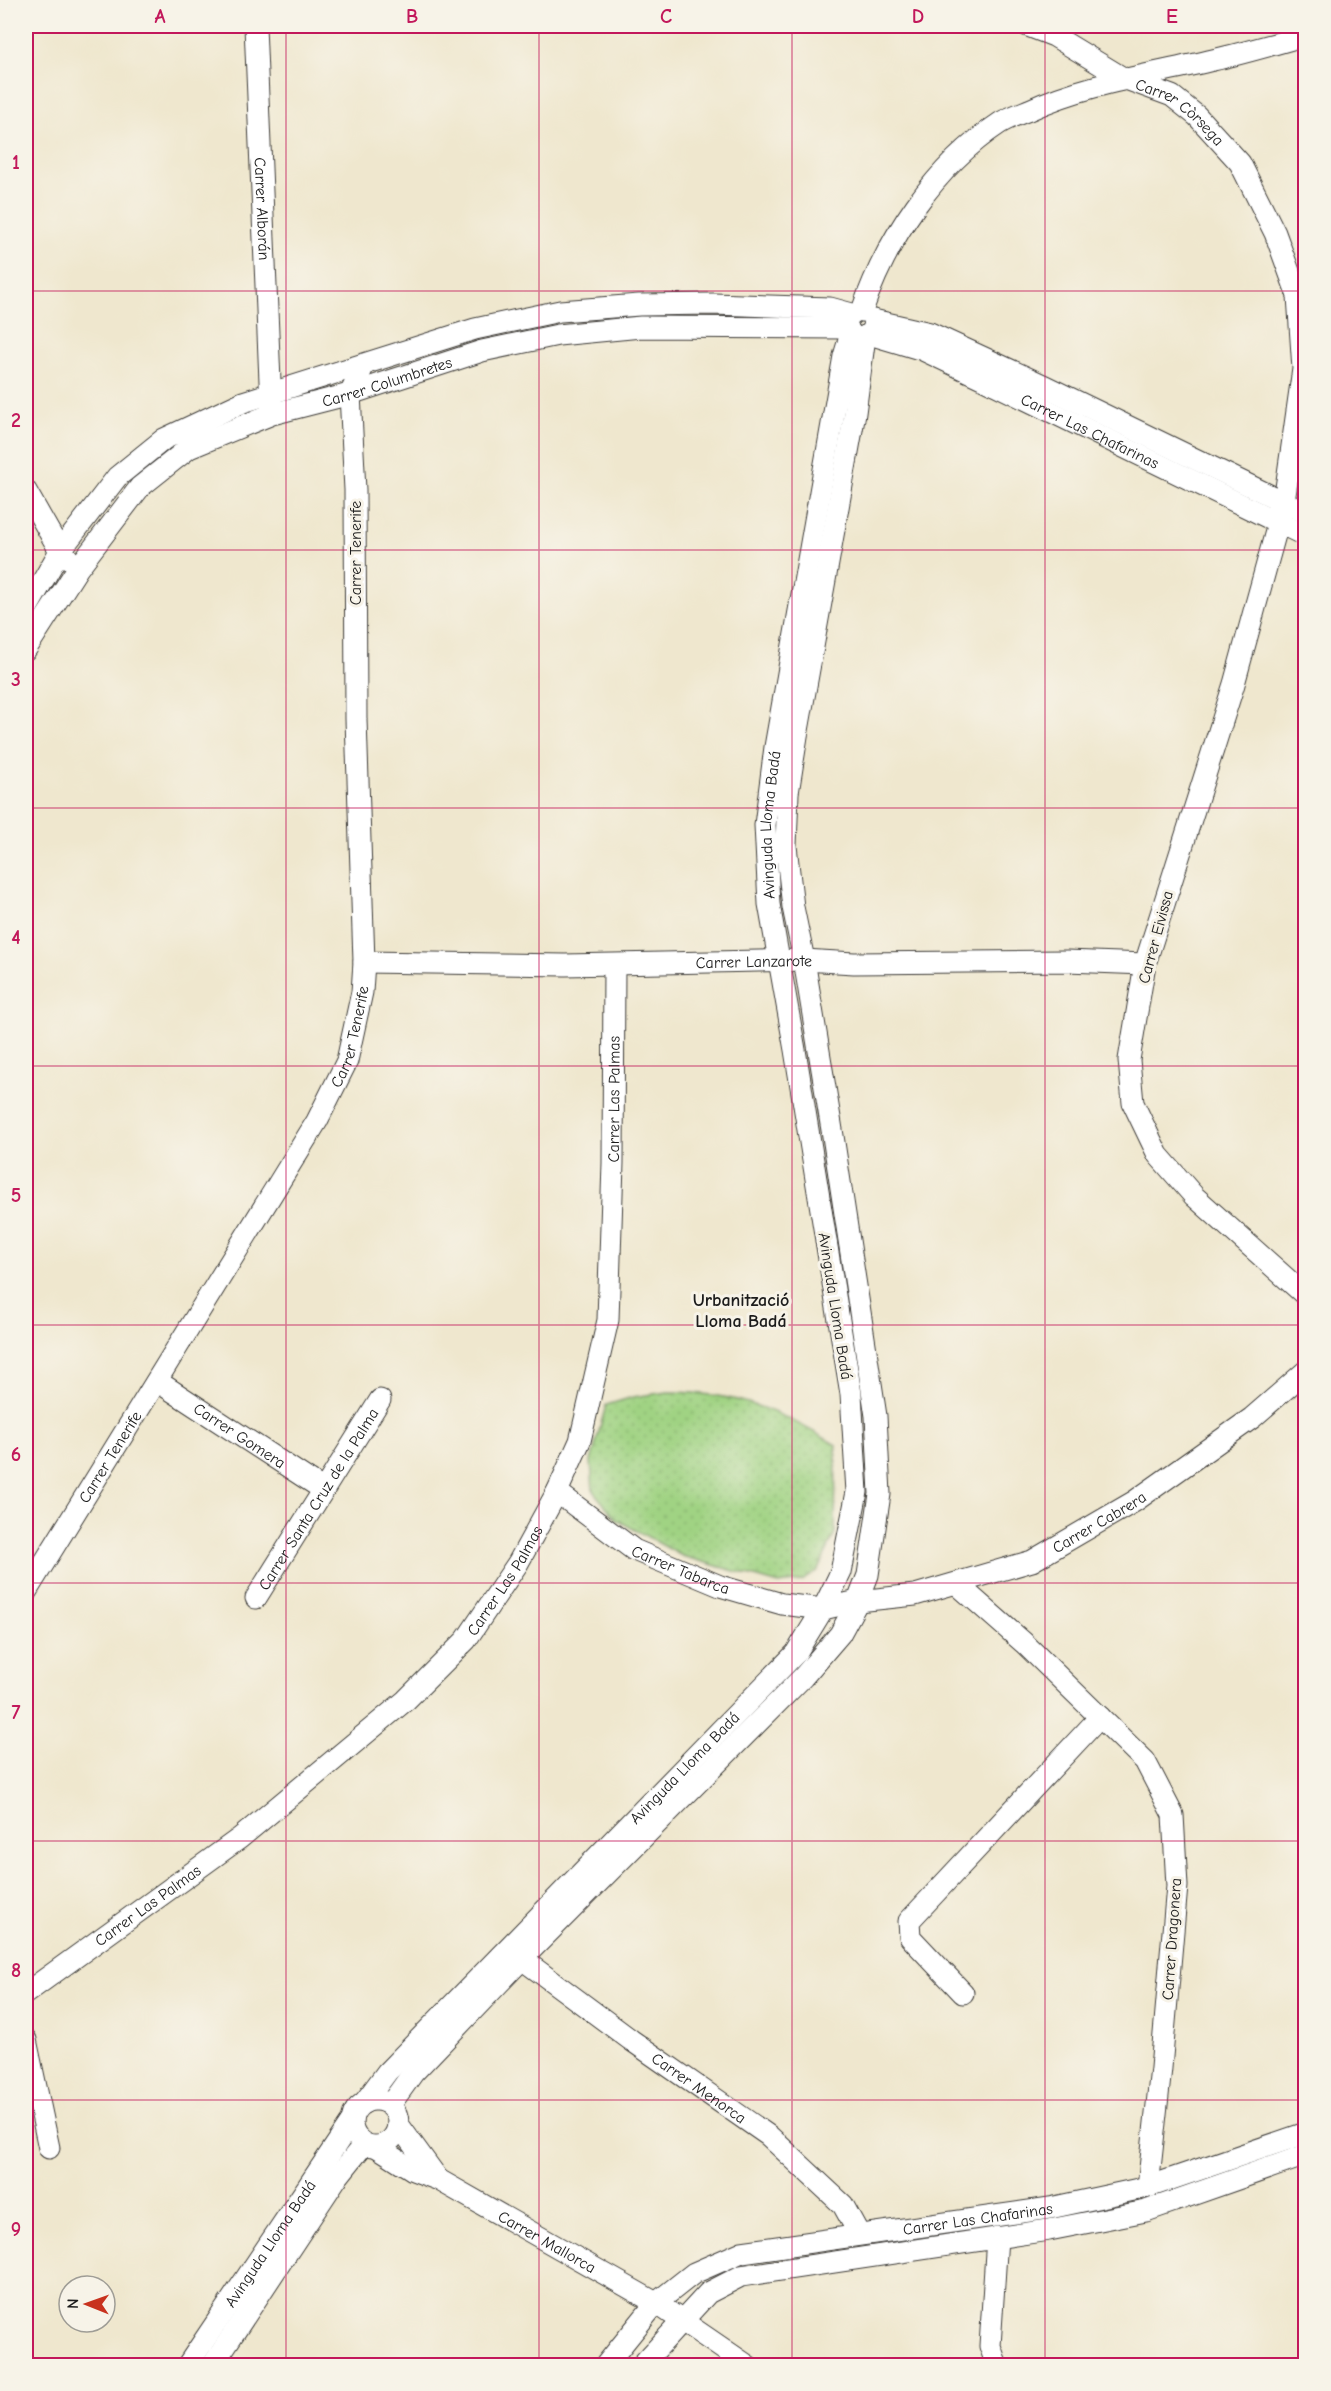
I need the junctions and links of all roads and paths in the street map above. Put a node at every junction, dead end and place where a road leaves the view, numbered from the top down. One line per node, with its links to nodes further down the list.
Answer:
1 (255, 26): 8 (street, Carrer Alborán)
2 (1028, 26): 4 (street)
3 (1305, 35): 4 (street)
4 (1123, 78): 5 (street, Carrer Còrsega); 10 (street, Carrer Còrsega)
5 (860, 325): 6 (street, Carrer Columbretes); 7 (street, Carrer Columbretes); 10 (street, Carrer Las Chafarinas); 12 (street, Carrer Las Chafarinas); 18 (street, Avinguda Lloma Badá); 19 (street, Avinguda Lloma Badá)
6 (364, 365): 7 (street); 8 (street, Carrer Columbretes)
7 (350, 394): 8 (street, Carrer Columbretes); 20 (street, Carrer Tenerife)
8 (271, 404): 14 (street, Carrer Columbretes); 15 (street, Carrer Columbretes)
9 (26, 491): 14 (street)
10 (1284, 502): 11 (street, Carrer Las Chafarinas); 12 (street, Carrer Còrsega)
11 (1305, 513)
12 (1279, 524): 13 (street, Carrer Las Chafarinas); 21 (street, Carrer Eivissa)
13 (1305, 536)
14 (60, 550): 15 (street); 16 (street, Carrer Columbretes)
15 (78, 568): 17 (street, Carrer Columbretes)
16 (26, 610)
17 (26, 650)
18 (779, 960): 19 (street, Carrer Lanzarote); 22 (street, Carrer Lanzarote); 33 (street, Avinguda Lloma Badá)
19 (804, 960): 21 (street, Carrer Lanzarote); 32 (street, Avinguda Lloma Badá)
20 (364, 962): 22 (street, Carrer Lanzarote); 25 (street, Carrer Tenerife)
21 (1145, 964): 23 (street, Carrer Eivissa)
22 (614, 966): 28 (street, Carrer Las Palmas)
23 (1305, 1296)
24 (1305, 1371): 29 (street, Carrer Cabrera)
25 (158, 1381): 27 (street, Carrer Gomera); 30 (street, Carrer Tenerife)
26 (380, 1400): 27 (street, Carrer Santa Cruz de la Palma)
27 (324, 1490): 31 (street, Carrer Santa Cruz de la Palma)
28 (557, 1492): 33 (street, Carrer Tabarca); 36 (street, Carrer Las Palmas)
29 (957, 1584): 32 (street, Carrer Cabrera); 34 (street, Carrer Dragonera)
30 (26, 1592)
31 (256, 1598)
32 (858, 1601): 33 (street, Carrer Tabarca); 35 (street, Avinguda Lloma Badá)
33 (822, 1609): 39 (street, Avinguda Lloma Badá)
34 (1100, 1717): 37 (street); 47 (street, Carrer Dragonera)
35 (522, 1959): 40 (street, Avinguda Lloma Badá); 48 (street, Carrer Menorca)
36 (26, 1993)
37 (963, 1993)
38 (26, 2040): 44 (street)
39 (364, 2103): 40 (street); 41 (street)
40 (394, 2115): 43 (street); 46 (street, Carrer Mallorca)
41 (352, 2121): 43 (street); 52 (street, Avinguda Lloma Badá)
42 (1305, 2133): 47 (street, Carrer Las Chafarinas)
43 (371, 2145): 46 (street, Carrer Mallorca); 53 (street, Avinguda Lloma Badá)
44 (49, 2148)
45 (1305, 2155): 49 (street, Carrer Las Chafarinas)
46 (439, 2180): 50 (street, Carrer Mallorca)
47 (1148, 2187): 48 (street, Carrer Las Chafarinas)
48 (859, 2234): 50 (street, Carrer Las Chafarinas)
49 (997, 2237): 51 (street, Carrer Las Chafarinas); 57 (street)
50 (656, 2303): 51 (street, Carrer Mallorca); 54 (street, Carrer Las Chafarinas)
51 (685, 2321): 55 (street, Carrer Las Chafarinas); 56 (street, Carrer Mallorca)
52 (188, 2366)
53 (212, 2366)
54 (605, 2366)
55 (641, 2366)
56 (748, 2366)
57 (997, 2366)

